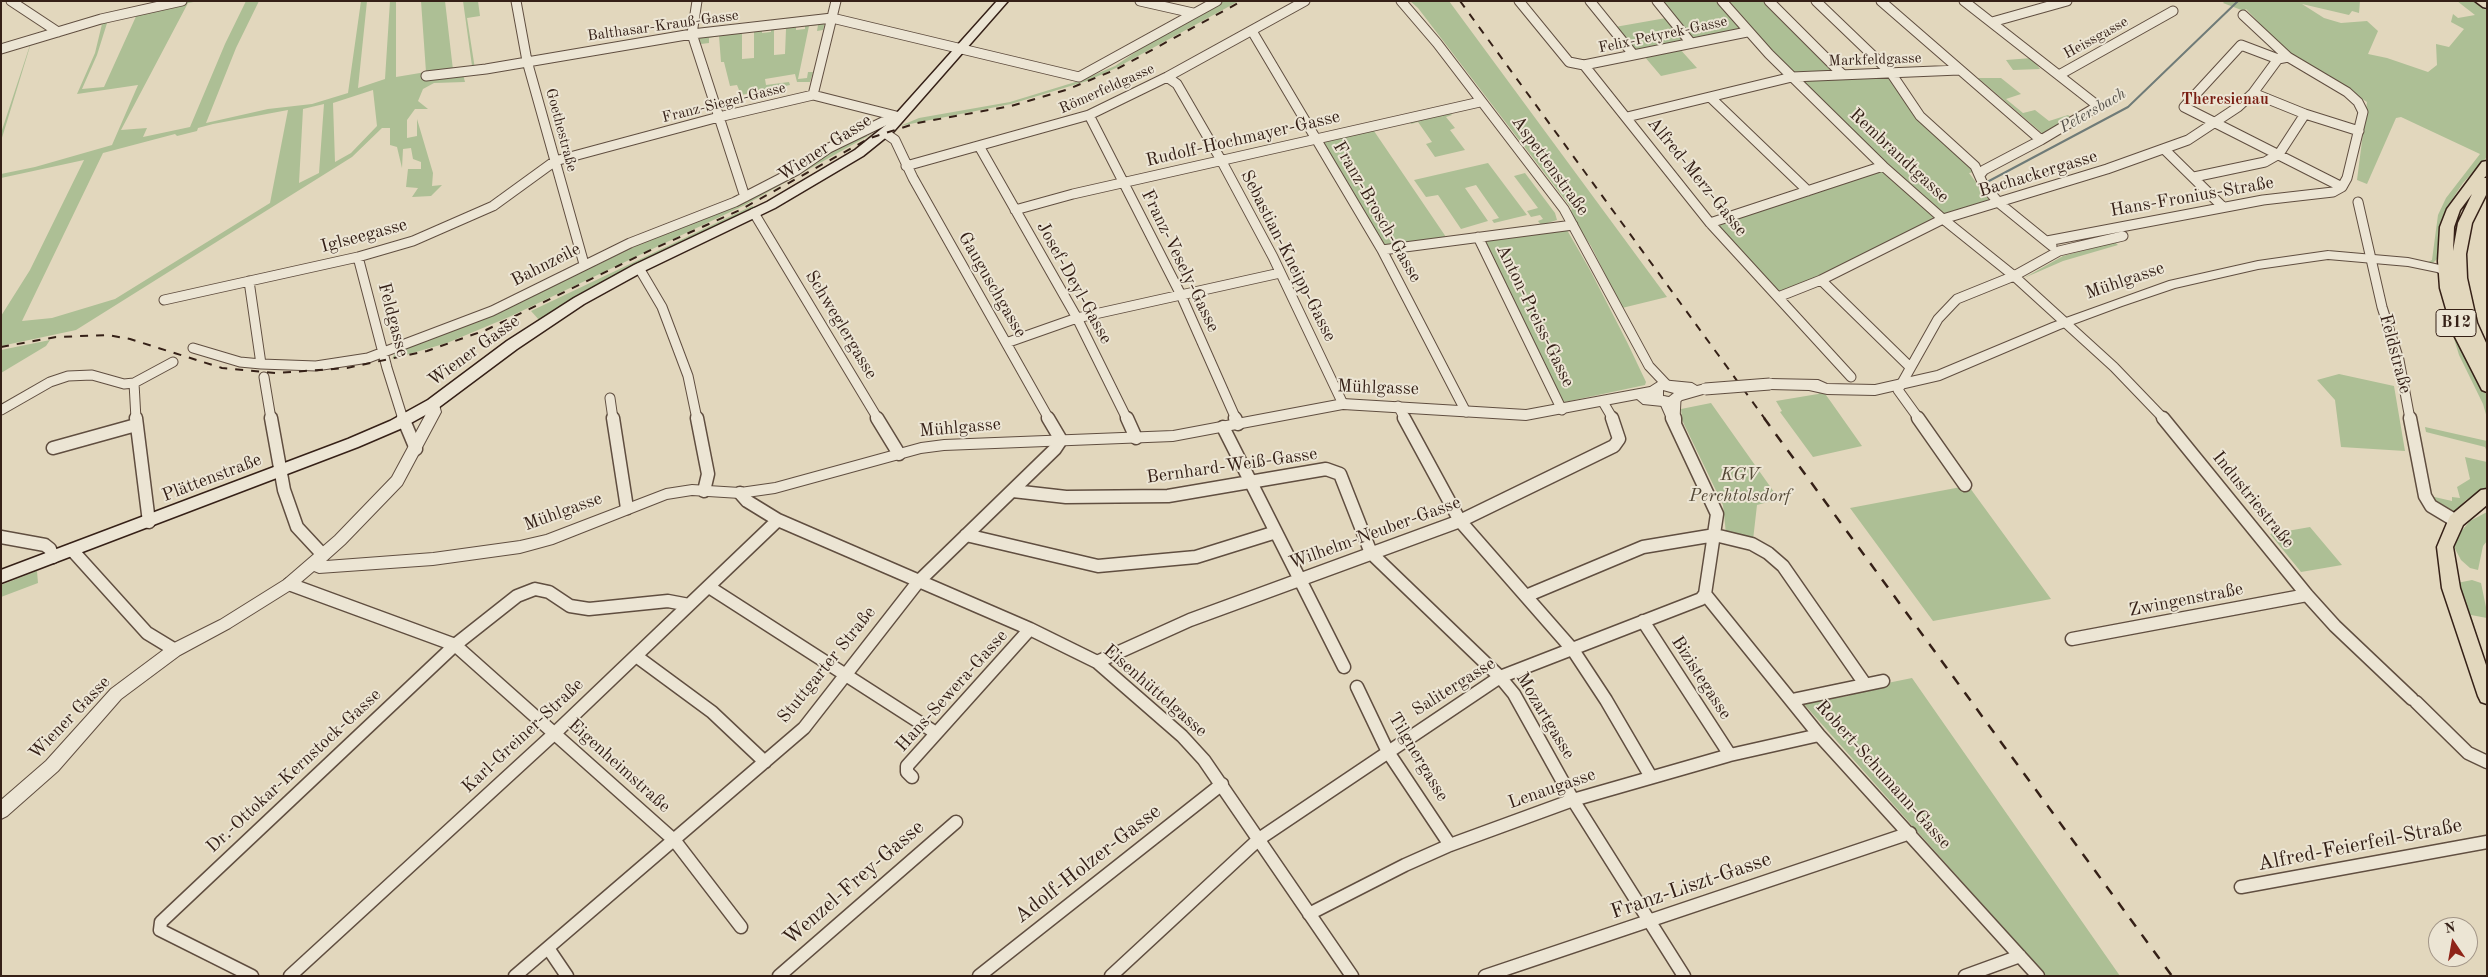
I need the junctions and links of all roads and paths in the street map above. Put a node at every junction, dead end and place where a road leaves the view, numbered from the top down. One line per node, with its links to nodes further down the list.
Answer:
1 (11, 1): 31 (street)
2 (130, 1): 24 (street)
3 (182, 1): 24 (street)
4 (516, 1): 40 (street, Goethestraße)
5 (697, 1): 33 (street)
6 (836, 1): 28 (street)
7 (1003, 1): 35 (main road, Wiener Gasse)
8 (1140, 1): 26 (street)
9 (1216, 1): 26 (street)
10 (1305, 1): 30 (street, Römerfeldgasse)
11 (1401, 1): 52 (street, Aspettenstraße)
12 (1519, 1): 41 (street, Alfred-Merz-Gasse)
13 (1590, 1): 37 (street)
14 (1657, 1): 34 (street)
15 (1722, 1): 32 (street, Rembrandtgasse)
16 (1769, 1): 45 (street)
17 (1816, 1): 44 (street)
18 (1882, 1): 42 (street)
19 (1964, 1): 29 (street)
20 (2052, 1): 29 (street)
21 (2067, 1): 29 (street)
22 (2481, 1): 23 (main road)
23 (2487, 5)
24 (135, 11): 31 (street)
25 (2174, 11): 43 (street, Heissgasse)
26 (1193, 13): 35 (street, Balthasar-Krauß-Gasse)
27 (2243, 15): 38 (street)
28 (832, 18): 33 (street, Balthasar-Krauß-Gasse); 35 (street, Balthasar-Krauß-Gasse); 50 (street)
29 (1990, 20): 43 (street)
30 (1252, 31): 47 (street, Römerfeldgasse); 61 (street, Franz-Brosch-Gasse)
31 (58, 32): 36 (street)
32 (1747, 32): 34 (street, Felix-Petyrek-Gasse); 48 (street, Rembrandtgasse)
33 (692, 34): 40 (street, Balthasar-Krauß-Gasse); 56 (street)
34 (1691, 43): 37 (street, Felix-Petyrek-Gasse)
35 (961, 48): 55 (main road, Wiener Gasse)
36 (1, 49)
37 (1633, 54): 41 (street, Felix-Petyrek-Gasse)
38 (2288, 56): 39 (street); 59 (street)
39 (2278, 59): 49 (street, Bachackergasse); 58 (street)
40 (527, 61): 46 (street, Balthasar-Krauß-Gasse); 67 (street, Goethestraße)
41 (1584, 65): 57 (street, Alfred-Merz-Gasse)
42 (1959, 70): 44 (street, Markfeldgasse); 62 (street)
43 (2056, 72): 62 (street)
44 (1891, 74): 45 (street, Markfeldgasse); 71 (street)
45 (1843, 75): 48 (street, Markfeldgasse)
46 (426, 76)
47 (1167, 77): 53 (street, Römerfeldgasse); 66 (street, Sebastian-Kneipp-Gasse)
48 (1792, 77): 51 (street, Markfeldgasse); 70 (street, Rembrandtgasse)
49 (2253, 93): 54 (street); 58 (street, Bachackergasse)
50 (813, 95): 55 (street, Franz-Siegel-Gasse); 56 (street, Franz-Siegel-Gasse)
51 (1710, 97): 57 (street, Markfeldgasse); 76 (street)
52 (1480, 102): 61 (street, Rudolf-Hochmayer-Gasse); 85 (street, Aspettenstraße)
53 (1089, 114): 63 (street, Römerfeldgasse); 73 (street, Franz-Vesely-Gasse)
54 (2305, 114): 59 (street); 65 (street)
55 (898, 116): 60 (main road, Wiener Gasse); 77 (street, Bahnzeile)
56 (719, 117): 67 (street, Franz-Siegel-Gasse); 77 (street)
57 (1627, 117): 84 (street, Alfred-Merz-Gasse)
58 (2215, 122): 64 (street, Bachackergasse); 65 (street)
59 (2359, 131): 75 (street)
60 (882, 136): 69 (street, Gauguschgasse); 82 (main road, Wiener Gasse)
61 (1316, 139): 66 (street, Rudolf-Hochmayer-Gasse); 89 (street, Franz-Brosch-Gasse)
62 (2041, 140): 71 (street)
63 (979, 146): 69 (street, Römerfeldgasse); 81 (street, Josef-Deyl-Gasse)
64 (2164, 149): 72 (street); 79 (street, Bachackergasse)
65 (2279, 154): 72 (street); 75 (street)
66 (1221, 160): 73 (street, Rudolf-Hochmayer-Gasse); 95 (street, Sebastian-Kneipp-Gasse)
67 (555, 161): 91 (street, Iglseegasse); 93 (street, Goethestraße)
68 (2487, 165): 96 (main road, B12)
69 (906, 166): 105 (street, Gauguschgasse)
70 (1883, 166): 76 (street); 83 (street, Rembrandtgasse)
71 (1980, 175): 79 (street)
72 (2194, 177): 80 (street)
73 (1124, 182): 81 (street, Rudolf-Hochmayer-Gasse); 100 (street, Franz-Vesely-Gasse)
74 (2487, 182): 96 (main road, B12)
75 (2342, 186): 80 (street, Hans-Fronius-Straße)
76 (1808, 191): 84 (street)
77 (745, 197): 93 (street, Bahnzeile)
78 (2358, 202): 92 (street, Feldstraße)
79 (1999, 203): 83 (street, Bachackergasse); 88 (street)
80 (2223, 207): 88 (street, Hans-Fronius-Straße)
81 (1015, 210): 103 (street, Josef-Deyl-Gasse)
82 (754, 213): 94 (main road, Wiener Gasse); 134 (street, Schweglergasse)
83 (1943, 219): 97 (street, Rembrandtgasse); 98 (street, Bachackergasse)
84 (1710, 222): 101 (street, Alfred-Merz-Gasse)
85 (1573, 225): 87 (street); 117 (street, Aspettenstraße)
86 (2123, 236): 90 (street, Hans-Fronius-Straße)
87 (1478, 237): 89 (street); 124 (street, Anton-Preiss-Gasse)
88 (2047, 241): 90 (street)
89 (1382, 250): 125 (street, Franz-Brosch-Gasse)
90 (2059, 251): 97 (street, Hans-Fronius-Straße)
91 (358, 257): 99 (street, Iglseegasse); 107 (street, Feldgasse)
92 (2371, 258): 96 (street, Mühlgasse); 104 (street, Mühlgasse); 146 (street, Feldstraße)
93 (584, 264): 107 (street, Bahnzeile)
94 (639, 268): 120 (main road, Wiener Gasse); 138 (street)
95 (1280, 273): 100 (street); 121 (street, Sebastian-Kneipp-Gasse)
96 (2450, 275): 110 (main road, B12); 116 (main road, B12)
97 (2014, 276): 104 (street, Rembrandtgasse); 111 (street, Hans-Fronius-Straße)
98 (1820, 280): 101 (street, Bachackergasse); 111 (street)
99 (249, 281): 102 (street, Iglseegasse); 109 (street)
100 (1181, 295): 103 (street); 127 (street, Franz-Vesely-Gasse)
101 (1778, 298): 113 (street, Alfred-Merz-Gasse)
102 (164, 300)
103 (1077, 318): 105 (street); 130 (street, Josef-Deyl-Gasse)
104 (2066, 322): 115 (street, Mühlgasse); 163 (street, Industriestraße)
105 (1006, 343): 131 (street, Gauguschgasse)
106 (193, 348): 109 (street, Bahnzeile)
107 (383, 353): 109 (street, Bahnzeile); 126 (street, Feldgasse)
108 (173, 362): 114 (street)
109 (261, 364)
110 (2487, 364)
111 (1910, 367): 115 (street, Hans-Fronius-Straße)
112 (264, 376): 135 (street)
113 (1851, 377)
114 (134, 383): 123 (street); 128 (street)
115 (1901, 383): 117 (street, Mühlgasse, bridge); 137 (street)
116 (2487, 386)
117 (1666, 393): 119 (street, Mühlgasse); 151 (street)
118 (610, 398): 143 (street)
119 (1604, 402): 124 (street, Mühlgasse); 148 (street, Wilhelm-Neuber-Gasse)
120 (433, 404): 126 (main road, Plättenstraße); 133 (street, Wiener Gasse)
121 (1343, 404): 122 (street, Mühlgasse); 127 (street, Mühlgasse)
122 (1398, 406): 125 (street, Mühlgasse); 148 (street)
123 (1, 410)
124 (1562, 410): 125 (street, Mühlgasse)
125 (1466, 412)
126 (404, 421): 133 (street, Feldgasse); 135 (main road, Plättenstraße)
127 (1238, 424): 129 (street, Mühlgasse)
128 (136, 425): 132 (street); 147 (street)
129 (1223, 427): 130 (street, Mühlgasse); 136 (street)
130 (1136, 438): 131 (street, Mühlgasse)
131 (1060, 440): 134 (street, Mühlgasse); 140 (street, Stuttgarter Straße)
132 (53, 448)
133 (416, 449): 156 (street, Wiener Gasse)
134 (899, 454): 139 (street, Mühlgasse)
135 (279, 472): 147 (main road, Plättenstraße); 156 (street)
136 (1250, 480): 140 (street, Bernhard-Weiß-Gasse); 149 (street); 154 (street, Bernhard-Weiß-Gasse)
137 (1965, 485)
138 (704, 491): 141 (street, Mühlgasse); 143 (street, Mühlgasse)
139 (755, 491): 141 (street, Mühlgasse); 144 (street)
140 (1013, 491): 150 (street, Stuttgarter Straße)
141 (740, 493): 144 (street, Eisenhüttelgasse)
142 (2484, 503): 146 (main road)
143 (627, 508): 156 (street, Mühlgasse)
144 (759, 508): 145 (street, Eisenhüttelgasse)
145 (778, 520): 159 (street, Eisenhüttelgasse); 161 (street, Karl-Greiner-Straße)
146 (2456, 521): 180 (main road)
147 (149, 522): 153 (main road, Plättenstraße)
148 (1460, 522): 154 (street, Wilhelm-Neuber-Gasse); 164 (street)
149 (1276, 532): 150 (street); 158 (street)
150 (966, 535): 159 (street, Stuttgarter Straße)
151 (1715, 535): 162 (street); 164 (street); 178 (street)
152 (1, 537): 155 (street)
153 (72, 550): 155 (main road, Plättenstraße); 170 (street)
154 (1371, 553): 158 (street, Wilhelm-Neuber-Gasse); 176 (street, Mozartgasse)
155 (52, 557): 157 (main road, Plättenstraße)
156 (318, 560): 160 (street, Wiener Gasse)
157 (1, 577)
158 (1300, 579): 173 (street, Wilhelm-Neuber-Gasse); 174 (street)
159 (918, 582): 167 (street, Eisenhüttelgasse); 175 (street, Stuttgarter Straße)
160 (289, 584): 169 (street, Eigenheimstraße); 170 (street, Wiener Gasse)
161 (709, 587): 165 (street, Karl-Greiner-Straße); 175 (street)
162 (1705, 594): 166 (street, Salitergasse); 181 (street, Robert-Schumann-Gasse)
163 (2307, 595): 168 (street, Zwingenstraße); 188 (street, Industriestraße)
164 (1526, 596): 171 (street)
165 (689, 605): 169 (street, Dr.-Ottokar-Kernstock-Gasse); 172 (street, Karl-Greiner-Straße)
166 (1643, 621): 171 (street, Salitergasse); 186 (street, Bizistegasse)
167 (1030, 629): 173 (street, Eisenhüttelgasse); 183 (street, Hans-Sewera-Gasse)
168 (2072, 639)
169 (455, 645): 182 (street, Eigenheimstraße); 206 (street, Dr.-Ottokar-Kernstock-Gasse)
170 (175, 650): 193 (street, Wiener Gasse)
171 (1573, 650): 176 (street, Salitergasse); 190 (street)
172 (636, 656): 182 (street, Karl-Greiner-Straße); 187 (street)
173 (1097, 662): 191 (street, Eisenhüttelgasse)
174 (1344, 667)
175 (846, 675): 183 (street); 187 (street, Stuttgarter Straße)
176 (1500, 677): 185 (street, Salitergasse); 192 (street, Mozartgasse)
177 (1883, 681): 178 (street)
178 (1865, 684): 181 (street)
179 (1357, 687): 185 (street, Tilgnergasse)
180 (2487, 696)
181 (1792, 700): 184 (street, Robert-Schumann-Gasse)
182 (555, 733): 197 (street, Eigenheimstraße); 207 (street, Karl-Greiner-Straße)
183 (936, 733): 189 (street, Hans-Sewera-Gasse)
184 (1819, 735): 186 (street, Lenaugasse); 195 (street, Robert-Schumann-Gasse)
185 (1388, 752): 196 (street, Salitergasse); 199 (street, Tilgnergasse)
186 (1730, 755): 190 (street, Lenaugasse)
187 (766, 762): 197 (street, Stuttgarter Straße)
188 (2487, 762)
189 (912, 777)
190 (1651, 777): 192 (street, Lenaugasse)
191 (1222, 784): 196 (street, Eisenhüttelgasse); 211 (street, Adolf-Holzer-Gasse)
192 (1573, 800): 199 (street, Lenaugasse); 202 (street, Mozartgasse)
193 (1, 811)
194 (956, 822): 210 (street, Wenzel-Frey-Gasse)
195 (1910, 833): 202 (street, Franz-Liszt-Gasse); 205 (street, Robert-Schumann-Gasse)
196 (1259, 838): 201 (street, Eisenhüttelgasse); 212 (street, Salitergasse)
197 (675, 841): 203 (street, Eigenheimstraße); 204 (street, Stuttgarter Straße)
198 (2487, 842): 200 (street, Alfred-Feierfeil-Straße)
199 (1450, 845): 201 (street, Lenaugasse)
200 (2241, 887)
201 (1309, 914): 213 (street, Eisenhüttelgasse)
202 (1650, 922): 214 (street, Franz-Liszt-Gasse); 215 (street, Mozartgasse)
203 (741, 927)
204 (548, 948): 208 (street, Stuttgarter Straße); 209 (street)
205 (2020, 956): 216 (street); 217 (street, Robert-Schumann-Gasse)
206 (252, 976)
207 (290, 976)
208 (515, 976)
209 (567, 976)
210 (779, 976)
211 (979, 976)
212 (1111, 976)
213 (1352, 976)
214 (1485, 976)
215 (1684, 976)
216 (1965, 976)
217 (2038, 976)

